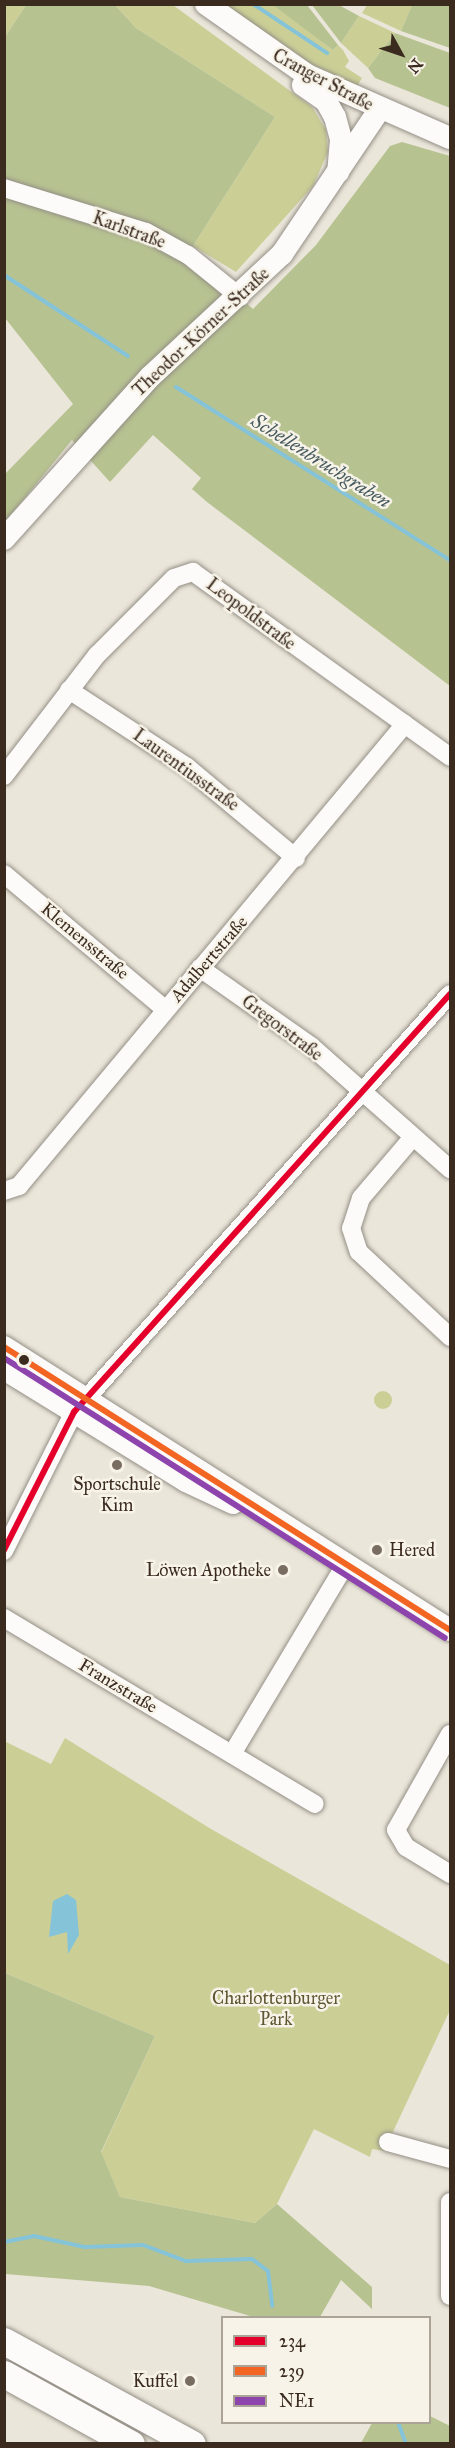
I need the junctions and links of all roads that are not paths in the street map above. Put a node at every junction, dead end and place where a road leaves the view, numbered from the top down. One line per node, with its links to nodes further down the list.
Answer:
1 (192, 4): 5 (main road, Cranger Straße)
2 (206, 4): 3 (main road, Cranger Straße)
3 (379, 110): 4 (main road, Cranger Straße); 5 (main road, Theodor-Körner-Straße)
4 (450, 138)
5 (337, 179): 7 (main road, Theodor-Körner-Straße)
6 (4, 188): 7 (street, Karlstraße)
7 (240, 297): 8 (main road, Theodor-Körner-Straße)
8 (4, 539)
9 (69, 690): 10 (street, Leopoldstraße); 12 (street, Leopoldstraße); 13 (street, Laurentiusstraße)
10 (405, 724): 11 (street, Leopoldstraße); 13 (street, Adalbertstraße)
11 (450, 757)
12 (4, 777)
13 (296, 858): 15 (street, Adalbertstraße)
14 (4, 874): 17 (street, Klemensstraße)
15 (200, 968): 17 (street, Adalbertstraße); 18 (street, Gregorstraße)
16 (450, 994): 18 (street)
17 (165, 1009): 21 (street, Adalbertstraße)
18 (361, 1092): 19 (street, Gregorstraße); 25 (street)
19 (413, 1137): 20 (street, Gregorstraße); 22 (street)
20 (450, 1169)
21 (8, 1191)
22 (450, 1337)
23 (4, 1347): 25 (main road)
24 (4, 1369): 25 (main road)
25 (81, 1404): 26 (street); 27 (main road)
26 (4, 1551)
27 (344, 1567): 29 (main road); 31 (street)
28 (4, 1618): 31 (street, Franzstraße)
29 (450, 1630)
30 (450, 1734): 33 (street)
31 (232, 1754): 32 (street, Franzstraße)
32 (315, 1804)
33 (450, 1874)
34 (388, 2142): 35 (street)
35 (450, 2159)
36 (450, 2202): 37 (street)
37 (450, 2296)
38 (4, 2341): 41 (highway)
39 (4, 2374): 40 (highway)
40 (130, 2444)
41 (192, 2444)

